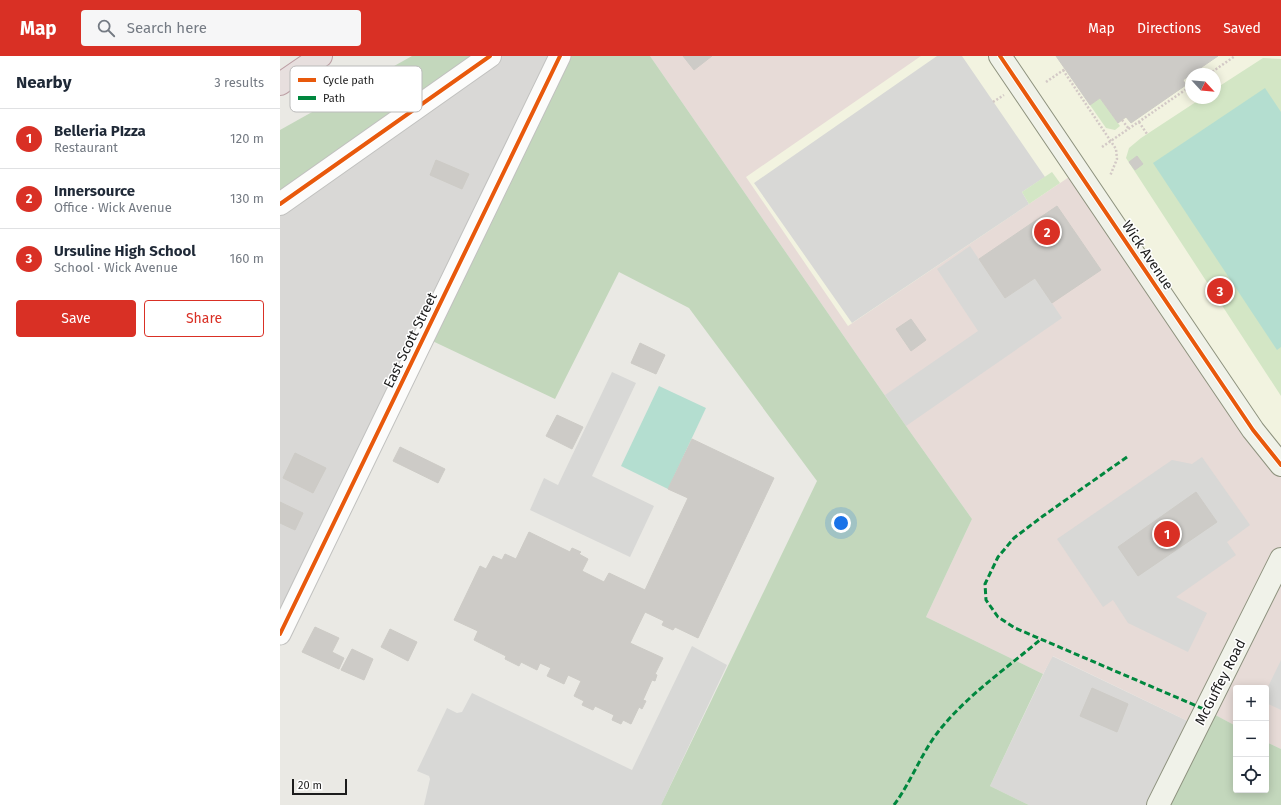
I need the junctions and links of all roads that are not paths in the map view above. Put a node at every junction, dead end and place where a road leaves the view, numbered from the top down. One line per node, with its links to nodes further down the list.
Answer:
1 (322, 56): 5 (highway)
2 (490, 56): 8 (street)
3 (560, 56): 13 (street, East Scott Street)
4 (1000, 56): 11 (main road, Wick Avenue)
5 (307, 66)
6 (290, 77): 7 (highway)
7 (280, 84)
8 (422, 104)
9 (411, 112): 10 (street)
10 (280, 204)
11 (1281, 465)
12 (1281, 559): 14 (main road, McGuffey Road)
13 (280, 634)
14 (1158, 805)

